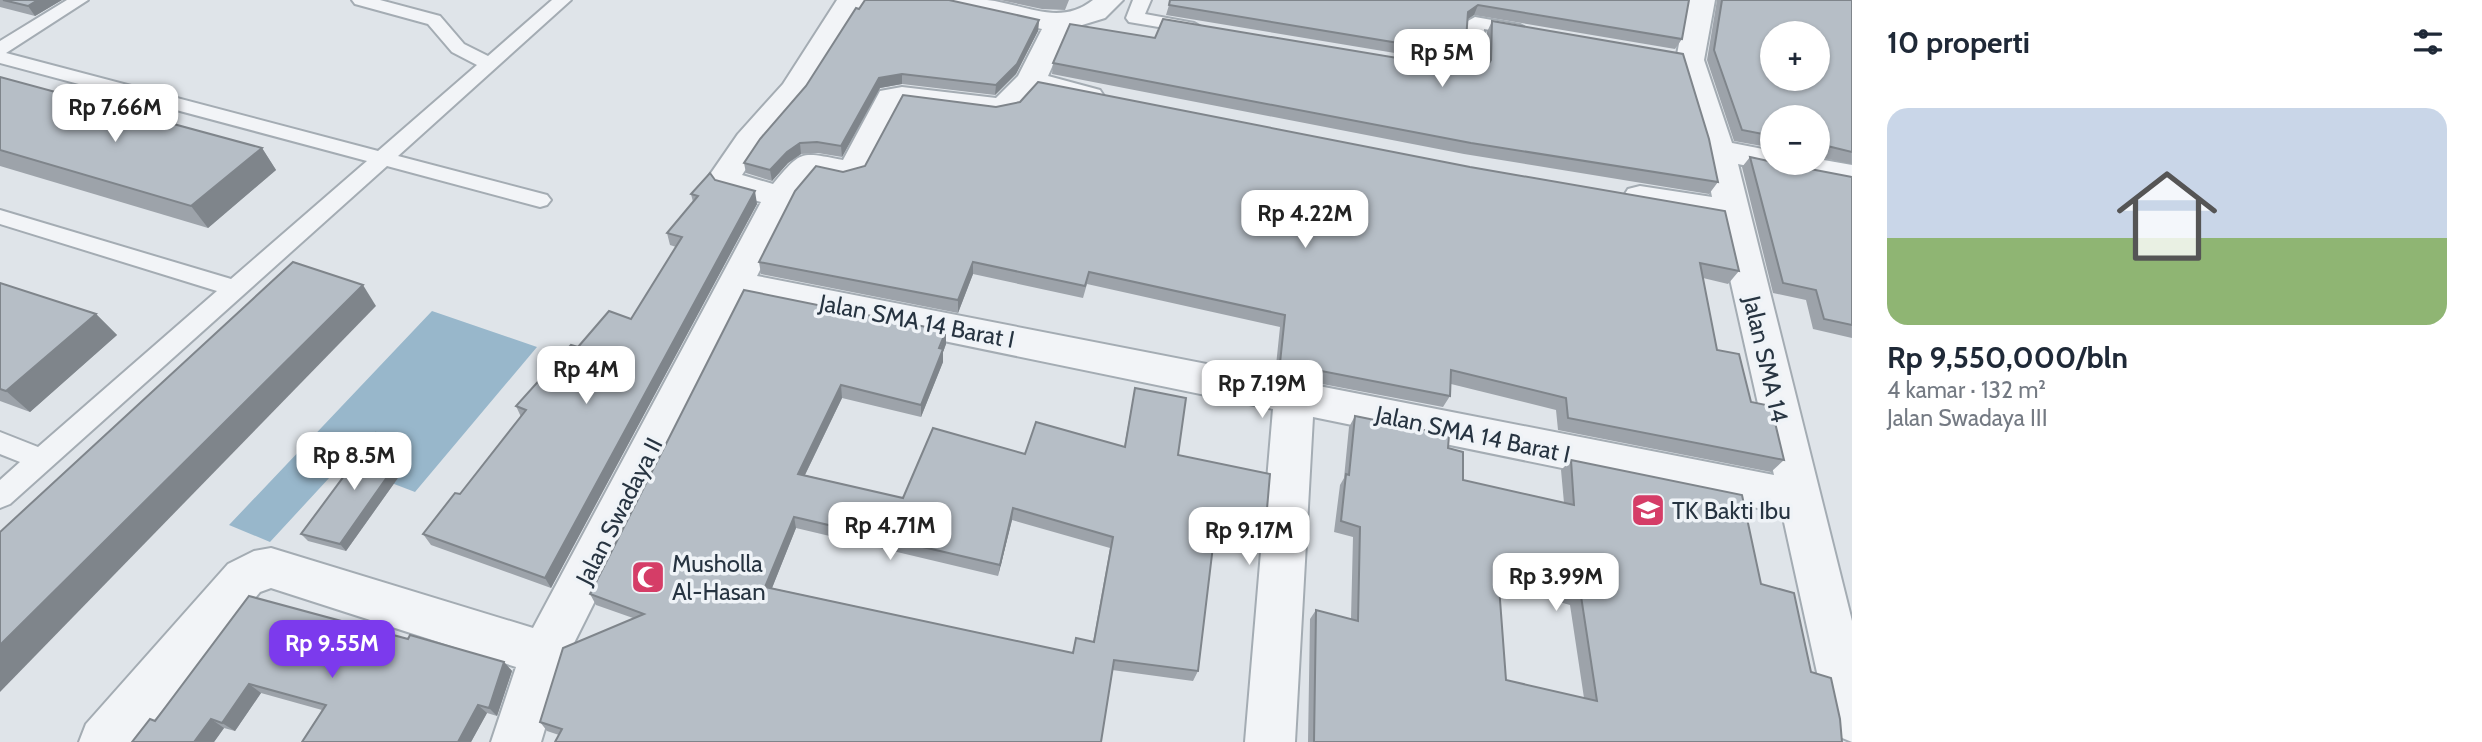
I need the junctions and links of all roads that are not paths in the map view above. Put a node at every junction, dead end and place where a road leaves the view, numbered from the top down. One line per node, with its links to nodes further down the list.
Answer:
1 (79, 0): 15 (lane)
2 (361, 0): 17 (lane)
3 (562, 0): 17 (lane)
4 (852, 0): 27 (street)
5 (951, 0): 12 (street)
6 (1142, 0): 10 (lane)
7 (1475, 0): 11 (lane)
8 (1700, 0): 21 (street, Jalan SMA 14)
9 (1105, 4): 10 (lane); 12 (street)
10 (1135, 18): 13 (lane)
11 (1475, 22): 14 (lane); 18 (lane)
12 (1058, 24): 19 (street)
13 (1217, 32)
14 (1542, 34)
15 (0, 49)
16 (0, 57): 23 (lane)
17 (490, 64): 23 (lane)
18 (1422, 66)
19 (1031, 80): 20 (street); 27 (street, Jalan Swadaya II)
20 (1111, 100)
21 (1720, 150): 22 (street); 29 (street, Jalan SMA 14)
22 (1760, 158)
23 (382, 159): 28 (lane); 32 (lane)
24 (1830, 172): 25 (street)
25 (1852, 176)
26 (1611, 192): 29 (street)
27 (780, 197): 31 (street, Jalan Swadaya II)
28 (540, 200)
29 (1732, 212): 37 (street, Jalan SMA 14)
30 (0, 217): 32 (lane)
31 (736, 285): 33 (street, Jalan SMA 14 Barat I); 38 (street, Jalan Swadaya II)
32 (235, 288): 35 (lane)
33 (1294, 396): 37 (street, Jalan SMA 14 Barat I); 42 (street)
34 (0, 443): 35 (lane)
35 (41, 459): 36 (lane)
36 (0, 496)
37 (1799, 498): 39 (street, Jalan SMA 14)
38 (544, 654): 40 (street); 41 (street, Jalan Swadaya II)
39 (1852, 718)
40 (104, 742)
41 (516, 742)
42 (1270, 742)

